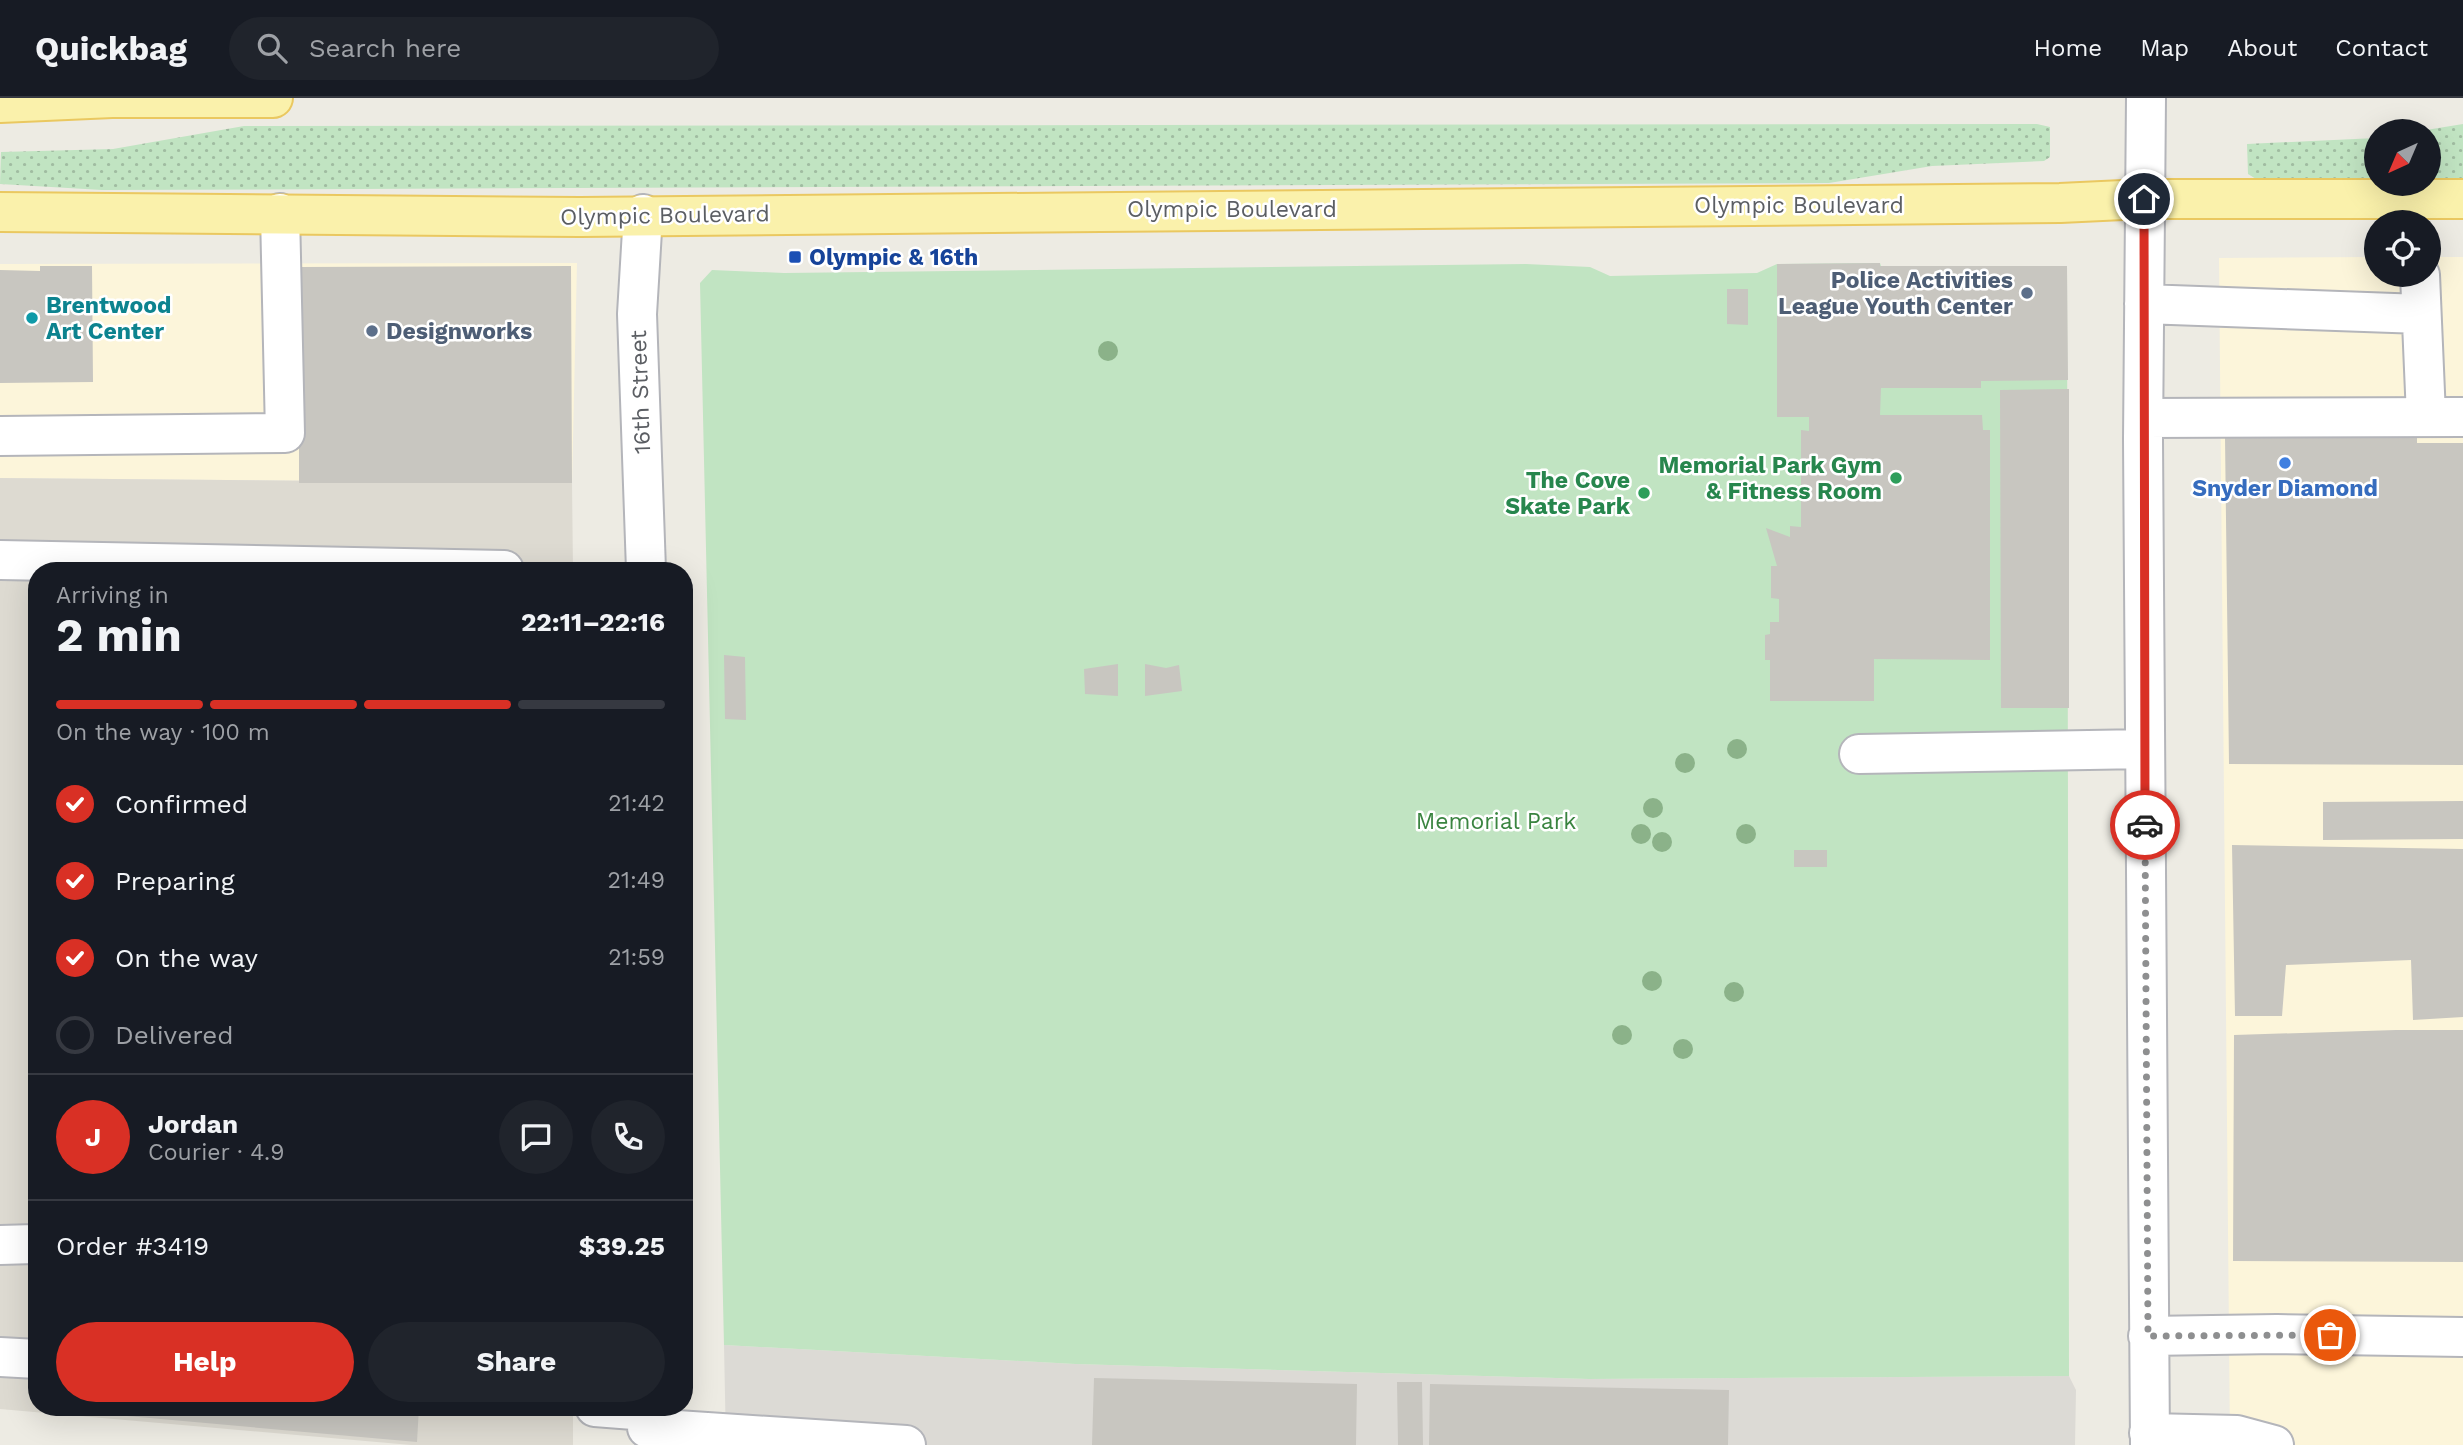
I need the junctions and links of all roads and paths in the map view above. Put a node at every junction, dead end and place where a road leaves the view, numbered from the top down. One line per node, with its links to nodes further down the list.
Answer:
1 (273, 98): 3 (main road)
2 (2146, 98): 4 (street)
3 (0, 103)
4 (2144, 199): 6 (main road, Olympic Boulevard); 10 (main road, Olympic Boulevard); 12 (street)
5 (2463, 199): 7 (main road, Olympic Boulevard)
6 (2394, 210)
7 (2421, 210)
8 (0, 212): 9 (main road, Olympic Boulevard)
9 (280, 213): 10 (main road, Olympic Boulevard); 16 (street)
10 (643, 214): 18 (street, 16th Street)
11 (2420, 287): 13 (street)
12 (2144, 304): 13 (street); 15 (street)
13 (2421, 314): 14 (street)
14 (2445, 417): 15 (street)
15 (2144, 418): 20 (street)
16 (0, 436)
17 (0, 560): 19 (street)
18 (646, 562)
19 (28, 563)
20 (2145, 749): 21 (street); 24 (street)
21 (1859, 754)
22 (28, 1244): 23 (street)
23 (0, 1245)
24 (2148, 1336): 25 (street); 30 (street)
25 (2463, 1336)
26 (0, 1357): 27 (street)
27 (28, 1359)
28 (624, 1416): 29 (street)
29 (647, 1423): 31 (street)
30 (2149, 1439): 32 (street)
31 (906, 1445)
32 (2274, 1445)

